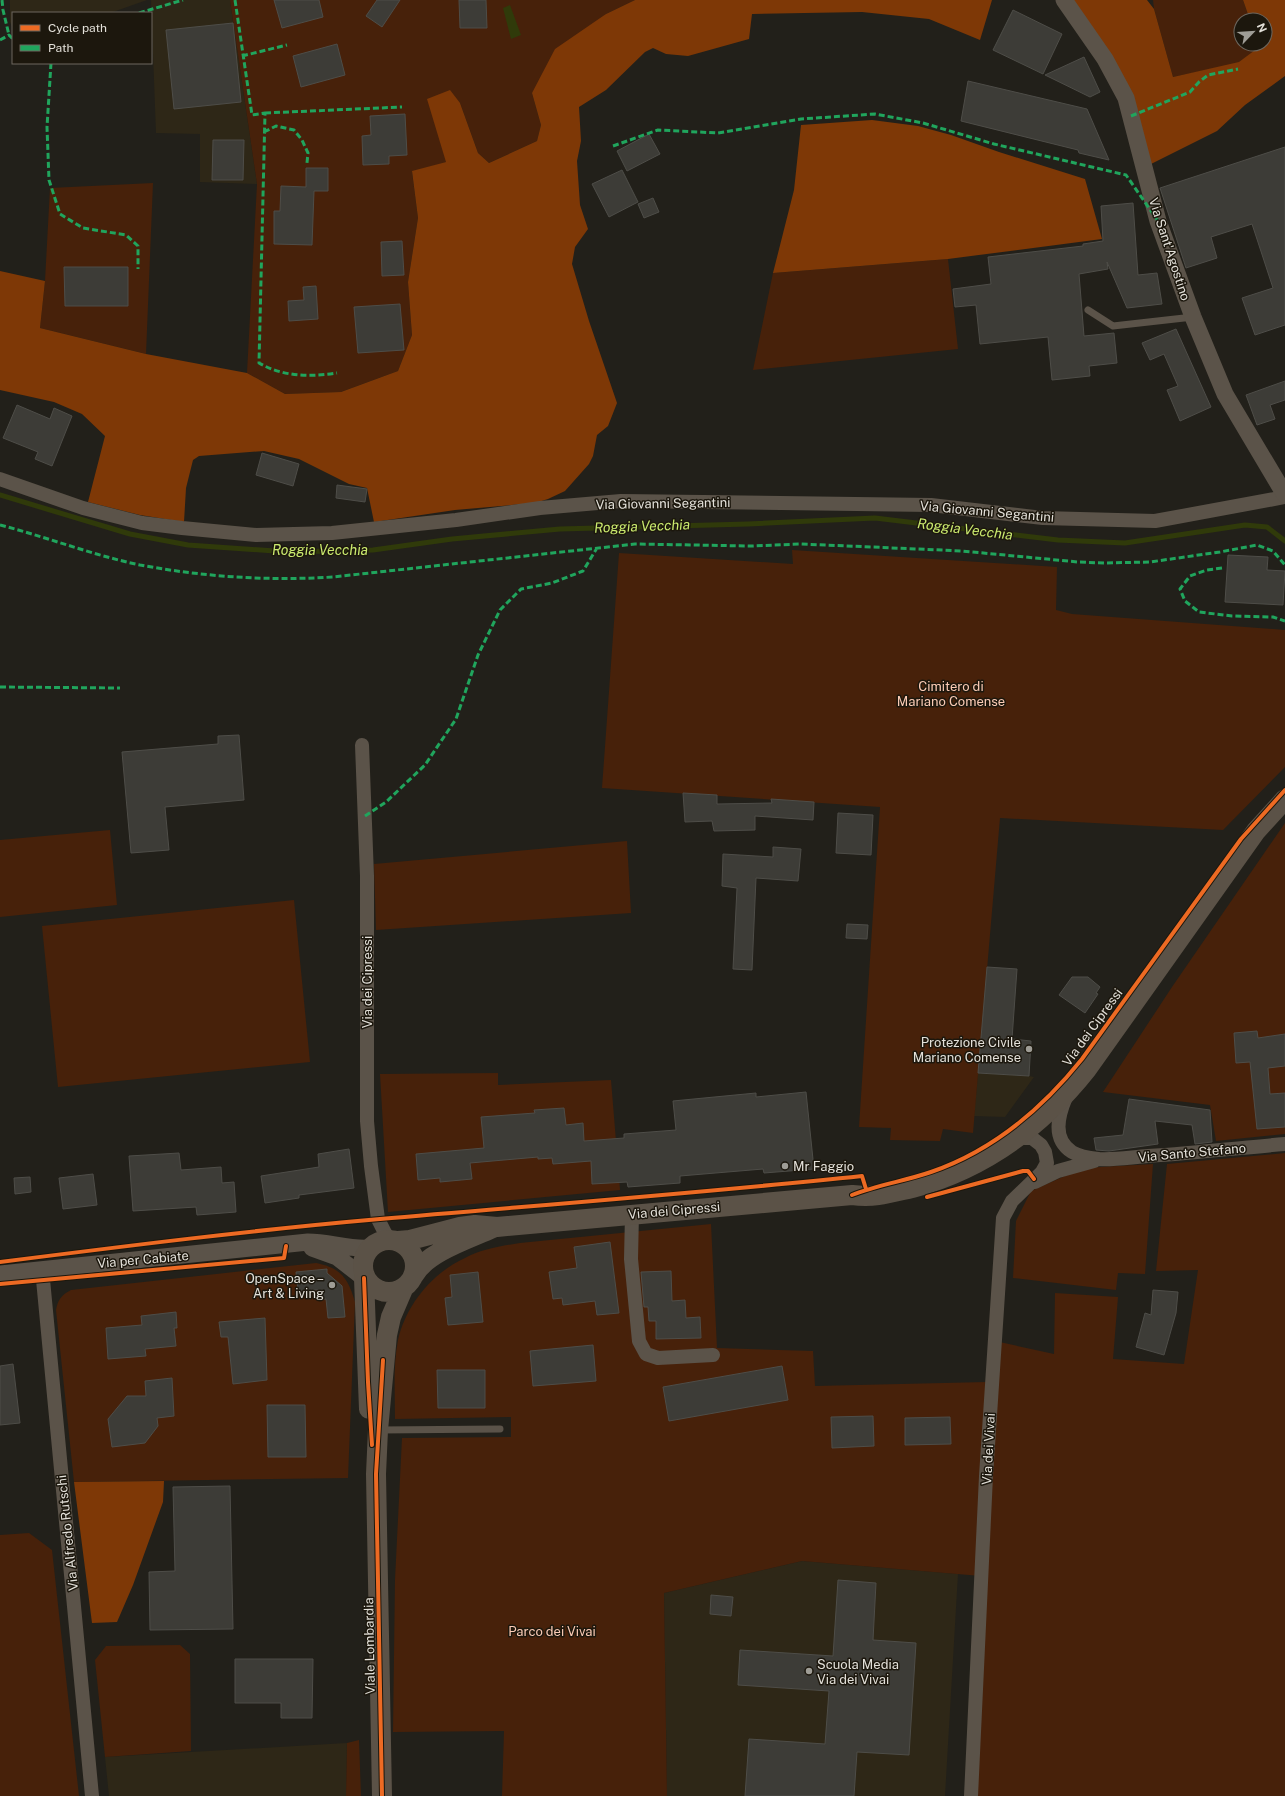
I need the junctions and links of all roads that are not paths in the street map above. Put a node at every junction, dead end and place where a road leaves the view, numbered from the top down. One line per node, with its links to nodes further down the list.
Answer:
1 (1064, 0): 3 (street, Via Sant'Agostino)
2 (1088, 310): 3 (lane)
3 (1193, 317): 5 (street, Via Sant'Agostino)
4 (0, 479): 5 (street, Via Giovanni Segantini)
5 (1285, 496)
6 (362, 745): 16 (street, Via dei Cipressi)
7 (1285, 790): 14 (main road, Via dei Cipressi)
8 (1285, 799): 9 (main road, Via dei Cipressi)
9 (1068, 1093): 10 (main road, Via dei Cipressi); 12 (street, Via Santo Stefano)
10 (1019, 1138): 13 (street, Via dei Vivai); 14 (main road, Via dei Cipressi)
11 (1285, 1144): 12 (street, Via Santo Stefano)
12 (1100, 1159): 13 (street, Via Santo Stefano)
13 (1026, 1187): 31 (street, Via dei Vivai)
14 (852, 1195): 15 (main road, Via dei Cipressi)
15 (632, 1214): 17 (main road, Via dei Cipressi); 25 (street)
16 (378, 1219): 18 (street, Via dei Cipressi); 20 (street, Via dei Cipressi)
17 (496, 1227): 18 (main road, Via dei Cipressi); 24 (main road, Via dei Cipressi)
18 (395, 1241): 20 (main road); 24 (main road)
19 (286, 1246): 20 (street); 21 (street, Via per Cabiate); 23 (street)
20 (370, 1248): 23 (main road)
21 (42, 1269): 22 (street, Via per Cabiate); 29 (street, Via Alfredo Rutschi)
22 (0, 1274)
23 (364, 1278): 24 (main road); 28 (main road, Viale Lombardia)
24 (408, 1282): 27 (main road, Viale Lombardia)
25 (713, 1355)
26 (500, 1429): 27 (lane)
27 (378, 1430): 28 (main road, Viale Lombardia)
28 (376, 1497): 30 (main road, Viale Lombardia)
29 (92, 1796)
30 (382, 1796)
31 (971, 1796)

